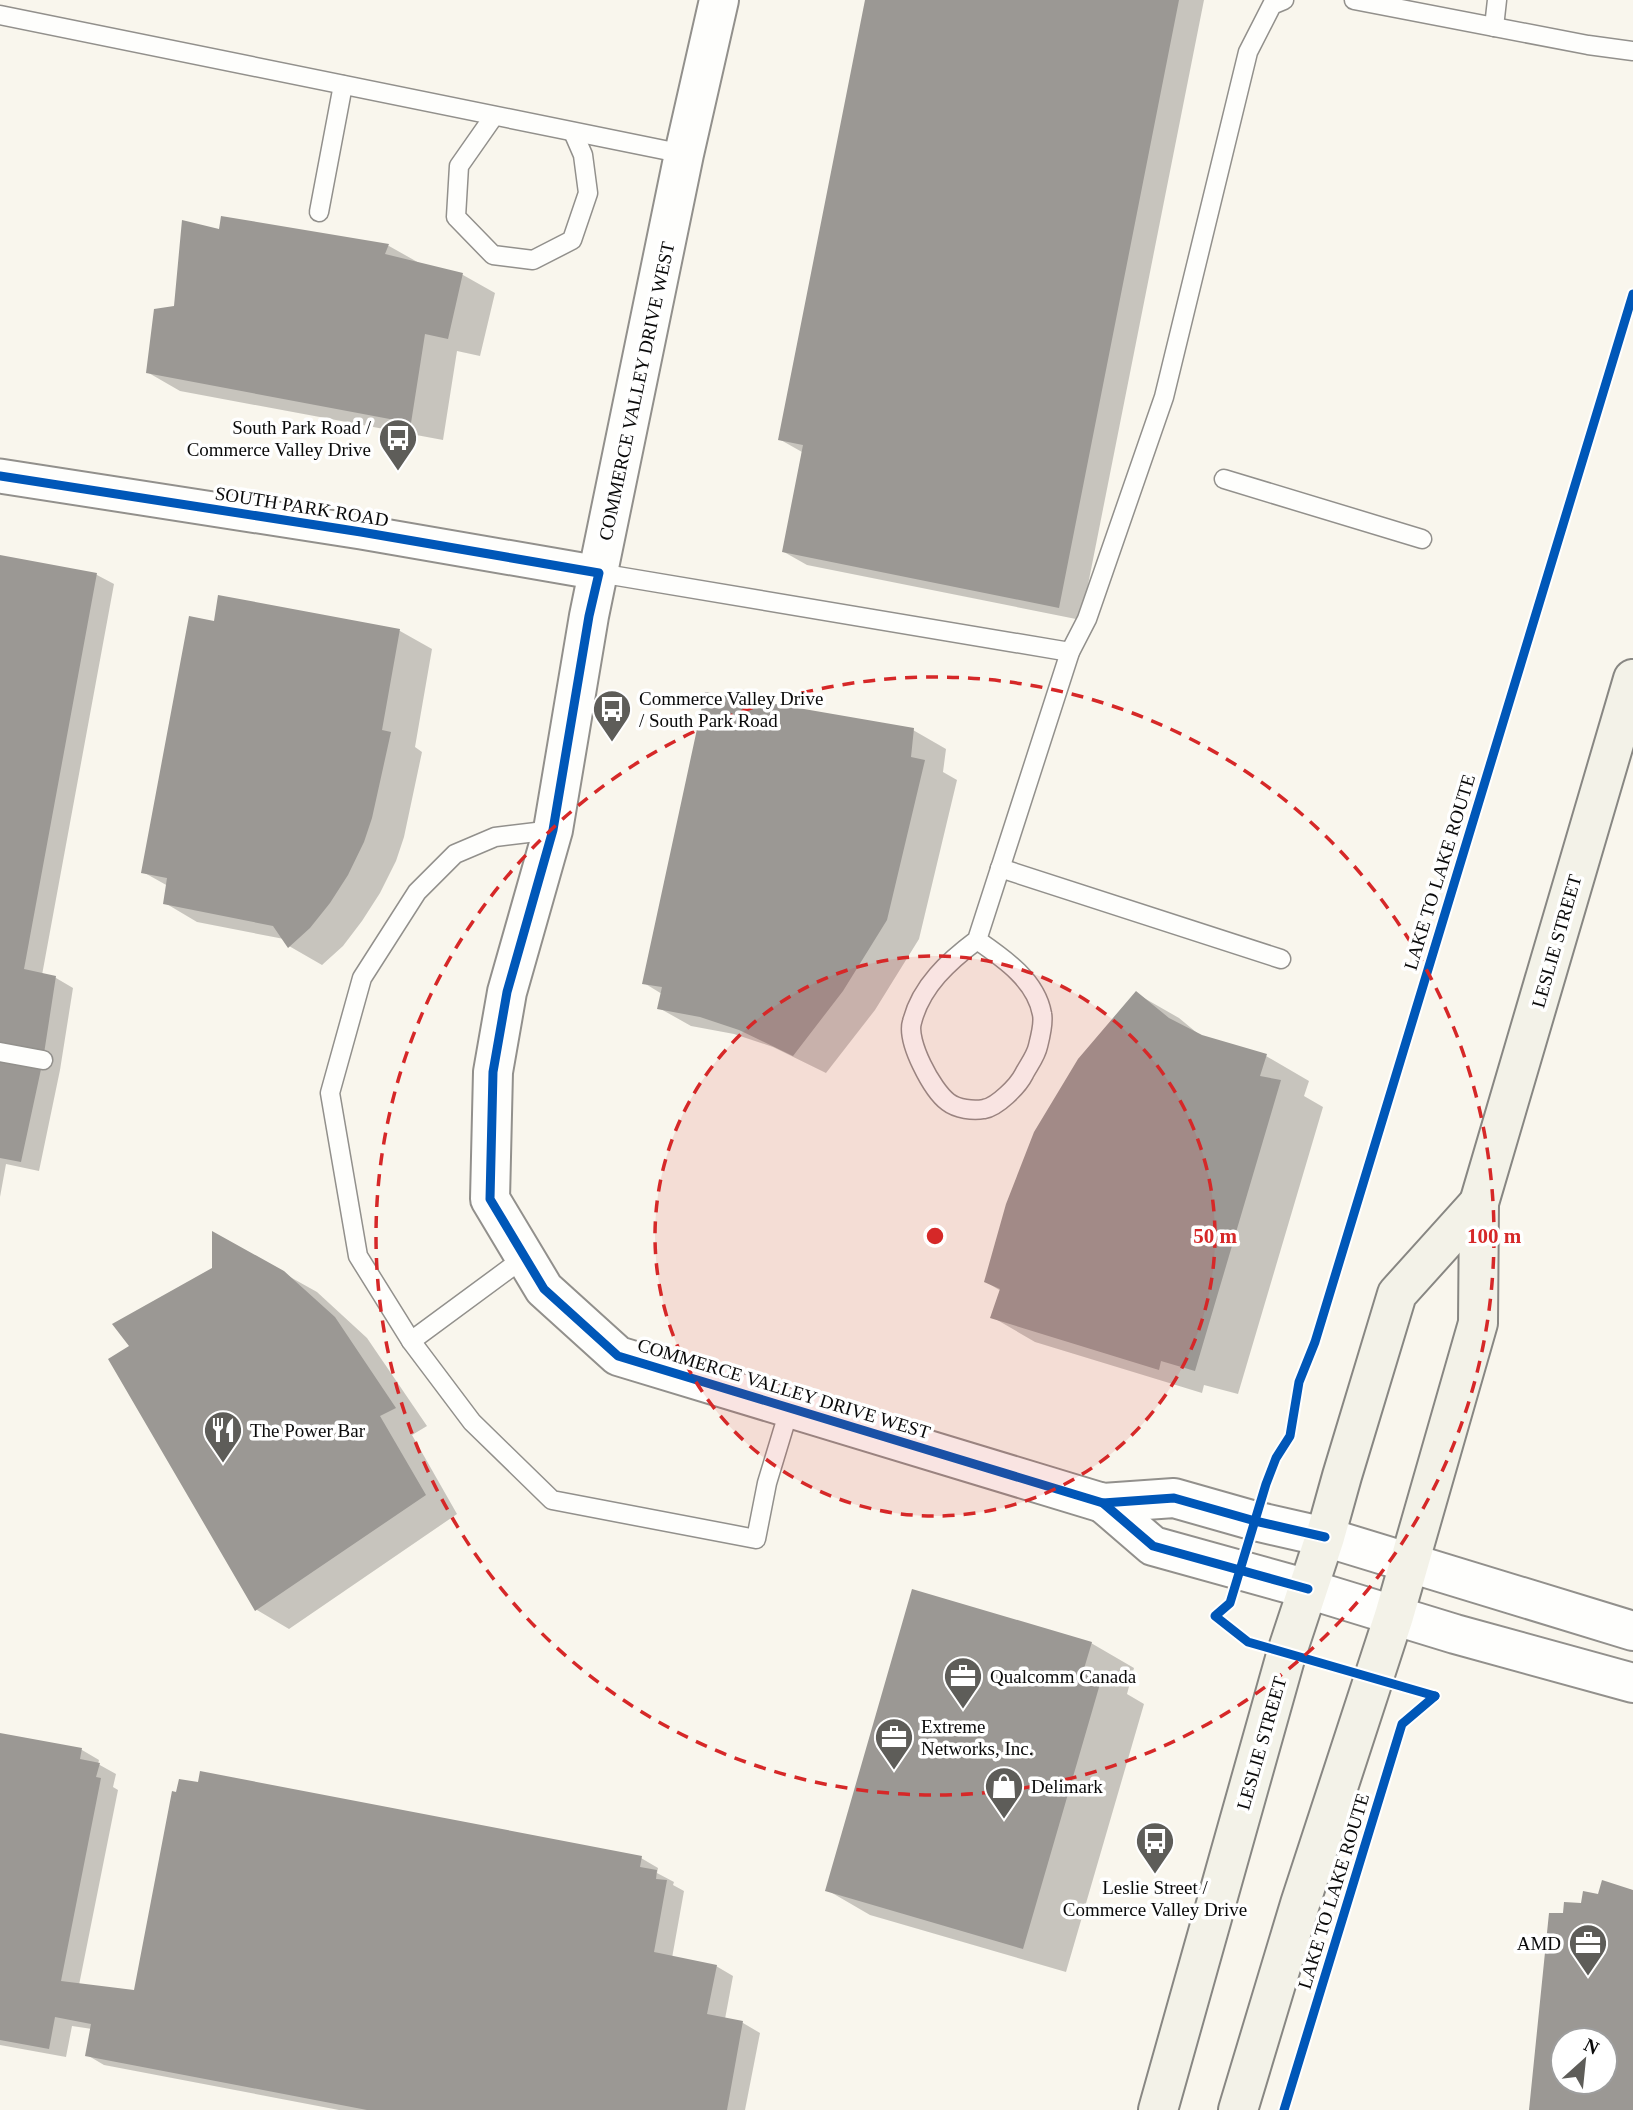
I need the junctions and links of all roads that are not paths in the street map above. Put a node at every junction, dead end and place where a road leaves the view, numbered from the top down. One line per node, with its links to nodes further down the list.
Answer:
1 (719, 0): 11 (street, COMMERCE VALLEY DRIVE WEST)
2 (1284, 0): 17 (lane)
3 (1354, 0): 6 (lane)
4 (1497, 0): 6 (lane)
5 (0, 15): 8 (lane)
6 (1494, 27): 7 (lane)
7 (1633, 51)
8 (343, 85): 9 (lane); 12 (lane)
9 (494, 116): 10 (lane); 10 (lane)
10 (573, 132): 11 (lane)
11 (684, 154): 16 (street, COMMERCE VALLEY DRIVE WEST)
12 (319, 212)
13 (0, 476): 16 (street, SOUTH PARK ROAD)
14 (1224, 479): 15 (lane)
15 (1422, 539)
16 (599, 573): 17 (lane); 19 (street, COMMERCE VALLEY DRIVE WEST)
17 (1070, 652): 20 (lane)
18 (1633, 679): 25 (main road, LESLIE STREET)
19 (553, 830): 26 (street, COMMERCE VALLEY DRIVE WEST); 27 (lane)
20 (1000, 869): 21 (lane); 22 (lane)
21 (977, 940): 21 (lane)
22 (1281, 959)
23 (0, 1052): 24 (lane)
24 (43, 1060)
25 (1479, 1203): 30 (main road, LESLIE STREET); 31 (main road, LESLIE STREET)
26 (525, 1257): 27 (lane); 28 (street, COMMERCE VALLEY DRIVE WEST)
27 (411, 1341): 28 (lane)
28 (790, 1407): 29 (street, COMMERCE VALLEY DRIVE WEST)
29 (1103, 1503): 30 (street, COMMERCE VALLEY DRIVE WEST); 32 (street, COMMERCE VALLEY DRIVE WEST)
30 (1325, 1538): 31 (street, COMMERCE VALLEY DRIVE WEST); 32 (main road, LESLIE STREET)
31 (1409, 1563): 33 (main road, LESLIE STREET); 34 (street, COMMERCE VALLEY DRIVE WEST)
32 (1308, 1589): 33 (street, COMMERCE VALLEY DRIVE WEST); 36 (main road, LESLIE STREET)
33 (1394, 1616): 35 (street, COMMERCE VALLEY DRIVE WEST); 37 (main road, LESLIE STREET)
34 (1633, 1631)
35 (1633, 1683)
36 (1158, 2110)
37 (1238, 2110)

